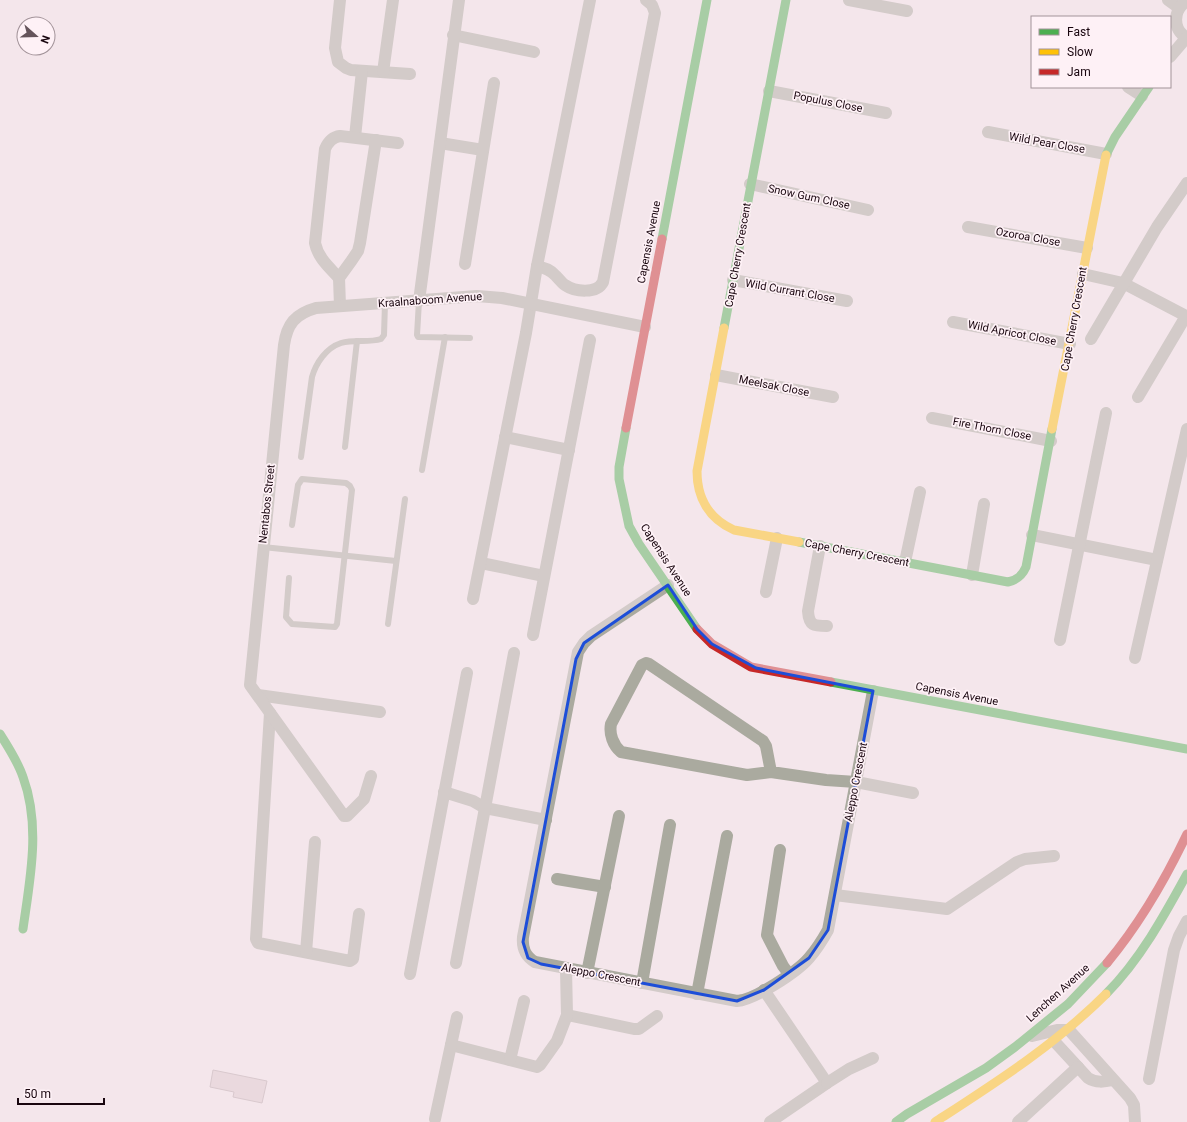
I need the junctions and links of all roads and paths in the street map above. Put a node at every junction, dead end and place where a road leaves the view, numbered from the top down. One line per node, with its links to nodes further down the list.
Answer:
1 (340, 0): 16 (street)
2 (393, 0): 17 (street)
3 (459, 0): 12 (street)
4 (590, 0): 37 (street)
5 (646, 0): 37 (street)
6 (707, 0): 50 (main road, Capensis Avenue)
7 (786, 0): 21 (main road, Cape Cherry Crescent)
8 (849, 0): 11 (street)
9 (1168, 0): 10 (street)
10 (1183, 4): 13 (street)
11 (907, 11)
12 (453, 35): 14 (street); 28 (street)
13 (1187, 38): 15 (street)
14 (534, 52)
15 (1171, 56)
16 (362, 71): 17 (street); 25 (street)
17 (383, 72): 18 (street)
18 (410, 74)
19 (494, 83): 29 (street)
20 (1131, 88): 22 (street)
21 (769, 91): 23 (street, Populus Close); 32 (main road, Cape Cherry Crescent)
22 (1145, 92): 30 (main road, Cape Cherry Crescent)
23 (886, 113)
24 (988, 132): 30 (street, Wild Pear Close)
25 (355, 137): 26 (street); 39 (street)
26 (376, 140): 27 (street); 39 (street)
27 (398, 143)
28 (440, 143): 29 (street); 42 (street)
29 (483, 150): 36 (street)
30 (1106, 154): 35 (main road, Cape Cherry Crescent)
31 (1187, 183): 41 (street)
32 (750, 184): 33 (street, Snow Gum Close); 40 (main road, Cape Cherry Crescent)
33 (868, 210)
34 (968, 227): 35 (street, Ozoroa Close)
35 (1087, 248): 38 (main road, Cape Cherry Crescent)
36 (464, 264)
37 (537, 266): 45 (street)
38 (1082, 274): 41 (street); 56 (main road, Cape Cherry Crescent)
39 (339, 278): 46 (street)
40 (733, 280): 43 (street, Wild Currant Close); 57 (main road, Cape Cherry Crescent)
41 (1123, 283): 47 (street); 53 (street)
42 (419, 301): 44 (street, Kraalnaboom Avenue); 45 (street, Kraalnaboom Avenue); 51 (lane)
43 (847, 301)
44 (385, 303): 46 (street, Kraalnaboom Avenue); 55 (lane)
45 (531, 304): 50 (street, Kraalnaboom Avenue); 63 (street)
46 (340, 306): 49 (street, Kraalnaboom Avenue)
47 (1186, 316): 59 (street)
48 (954, 322): 56 (street, Wild Apricot Close)
49 (289, 324): 78 (street, Nentabos Street)
50 (645, 327): 87 (main road, Capensis Avenue)
51 (445, 338): 52 (lane); 68 (lane)
52 (470, 338)
53 (1091, 339)
54 (590, 340): 66 (street)
55 (357, 342): 65 (lane); 67 (lane)
56 (1070, 344): 64 (main road, Cape Cherry Crescent)
57 (716, 375): 58 (street, Meelsak Close); 75 (main road, Cape Cherry Crescent)
58 (833, 397)
59 (1138, 397)
60 (1106, 414): 76 (street)
61 (932, 418): 64 (street, Fire Thorn Close)
62 (1187, 429): 81 (street)
63 (505, 437): 66 (street); 83 (street)
64 (1051, 441): 74 (main road, Cape Cherry Crescent)
65 (345, 447)
66 (569, 450): 85 (street)
67 (301, 457)
68 (422, 470)
69 (920, 492): 82 (street)
70 (405, 499): 80 (lane)
71 (984, 504): 84 (street)
72 (909, 510): 82 (street)
73 (292, 525): 79 (lane)
74 (1032, 534): 76 (street); 84 (main road, Cape Cherry Crescent)
75 (777, 538): 77 (main road, Cape Cherry Crescent); 88 (street)
76 (1079, 544): 81 (street); 93 (street)
77 (820, 546): 82 (main road, Cape Cherry Crescent); 91 (street)
78 (263, 547): 79 (lane); 98 (street, Nentabos Street)
79 (344, 555): 80 (lane); 86 (lane)
80 (396, 560): 90 (lane)
81 (1157, 560): 95 (street)
82 (902, 562): 84 (main road, Cape Cherry Crescent)
83 (481, 563): 85 (street); 89 (street)
84 (972, 575)
85 (544, 576): 92 (street)
86 (289, 578)
87 (668, 585): 97 (main road, Capensis Avenue); 110 (street, Aleppo Crescent)
88 (766, 592)
89 (473, 600)
90 (388, 624)
91 (827, 626)
92 (533, 635)
93 (1060, 640)
94 (514, 654): 108 (street)
95 (1135, 658)
96 (467, 672): 106 (street)
97 (873, 691): 102 (main road, Capensis Avenue); 105 (street, Aleppo Crescent)
98 (258, 695): 99 (street); 100 (street)
99 (270, 712): 104 (street); 124 (street)
100 (380, 712)
101 (0, 734): 123 (main road)
102 (1187, 749)
103 (771, 772): 103 (street); 105 (street)
104 (371, 776)
105 (856, 782): 107 (street); 120 (street, Aleppo Crescent)
106 (444, 792): 108 (street); 128 (street)
107 (913, 793)
108 (485, 808): 110 (street); 125 (street)
109 (619, 816): 119 (street)
110 (546, 820): 126 (street, Aleppo Crescent)
111 (670, 825): 130 (street)
112 (1187, 834): 134 (main road, Lenchen Avenue)
113 (727, 836): 132 (street)
114 (315, 842): 124 (street)
115 (780, 850): 129 (street)
116 (1054, 856): 120 (street)
117 (1187, 874): 138 (main road)
118 (557, 879): 119 (street)
119 (605, 888): 127 (street)
120 (835, 895): 129 (street, Aleppo Crescent)
121 (359, 914): 124 (street)
122 (1187, 921): 144 (street)
123 (23, 929)
124 (306, 952)
125 (456, 963)
126 (566, 968): 127 (street, Aleppo Crescent); 135 (street)
127 (587, 973): 130 (street, Aleppo Crescent)
128 (410, 974)
129 (789, 974): 131 (street, Aleppo Crescent)
130 (642, 983): 132 (street, Aleppo Crescent)
131 (764, 990): 132 (street, Aleppo Crescent); 146 (street)
132 (697, 994)
133 (524, 1001): 142 (street)
134 (1068, 1004): 138 (street); 139 (main road, Lenchen Avenue)
135 (567, 1015): 136 (street); 142 (street)
136 (657, 1016)
137 (457, 1017): 140 (street)
138 (1060, 1033): 139 (street); 143 (street); 145 (street); 150 (main road)
139 (1026, 1038): 149 (main road, Lenchen Avenue)
140 (451, 1045): 142 (street); 147 (street)
141 (873, 1058): 146 (street)
142 (510, 1060)
143 (1078, 1067): 145 (street); 151 (street)
144 (1149, 1079)
145 (1113, 1080): 152 (street)
146 (827, 1083): 148 (street)
147 (435, 1119)
148 (770, 1122)
149 (896, 1122)
150 (935, 1122)
151 (1018, 1122)
152 (1135, 1122)

